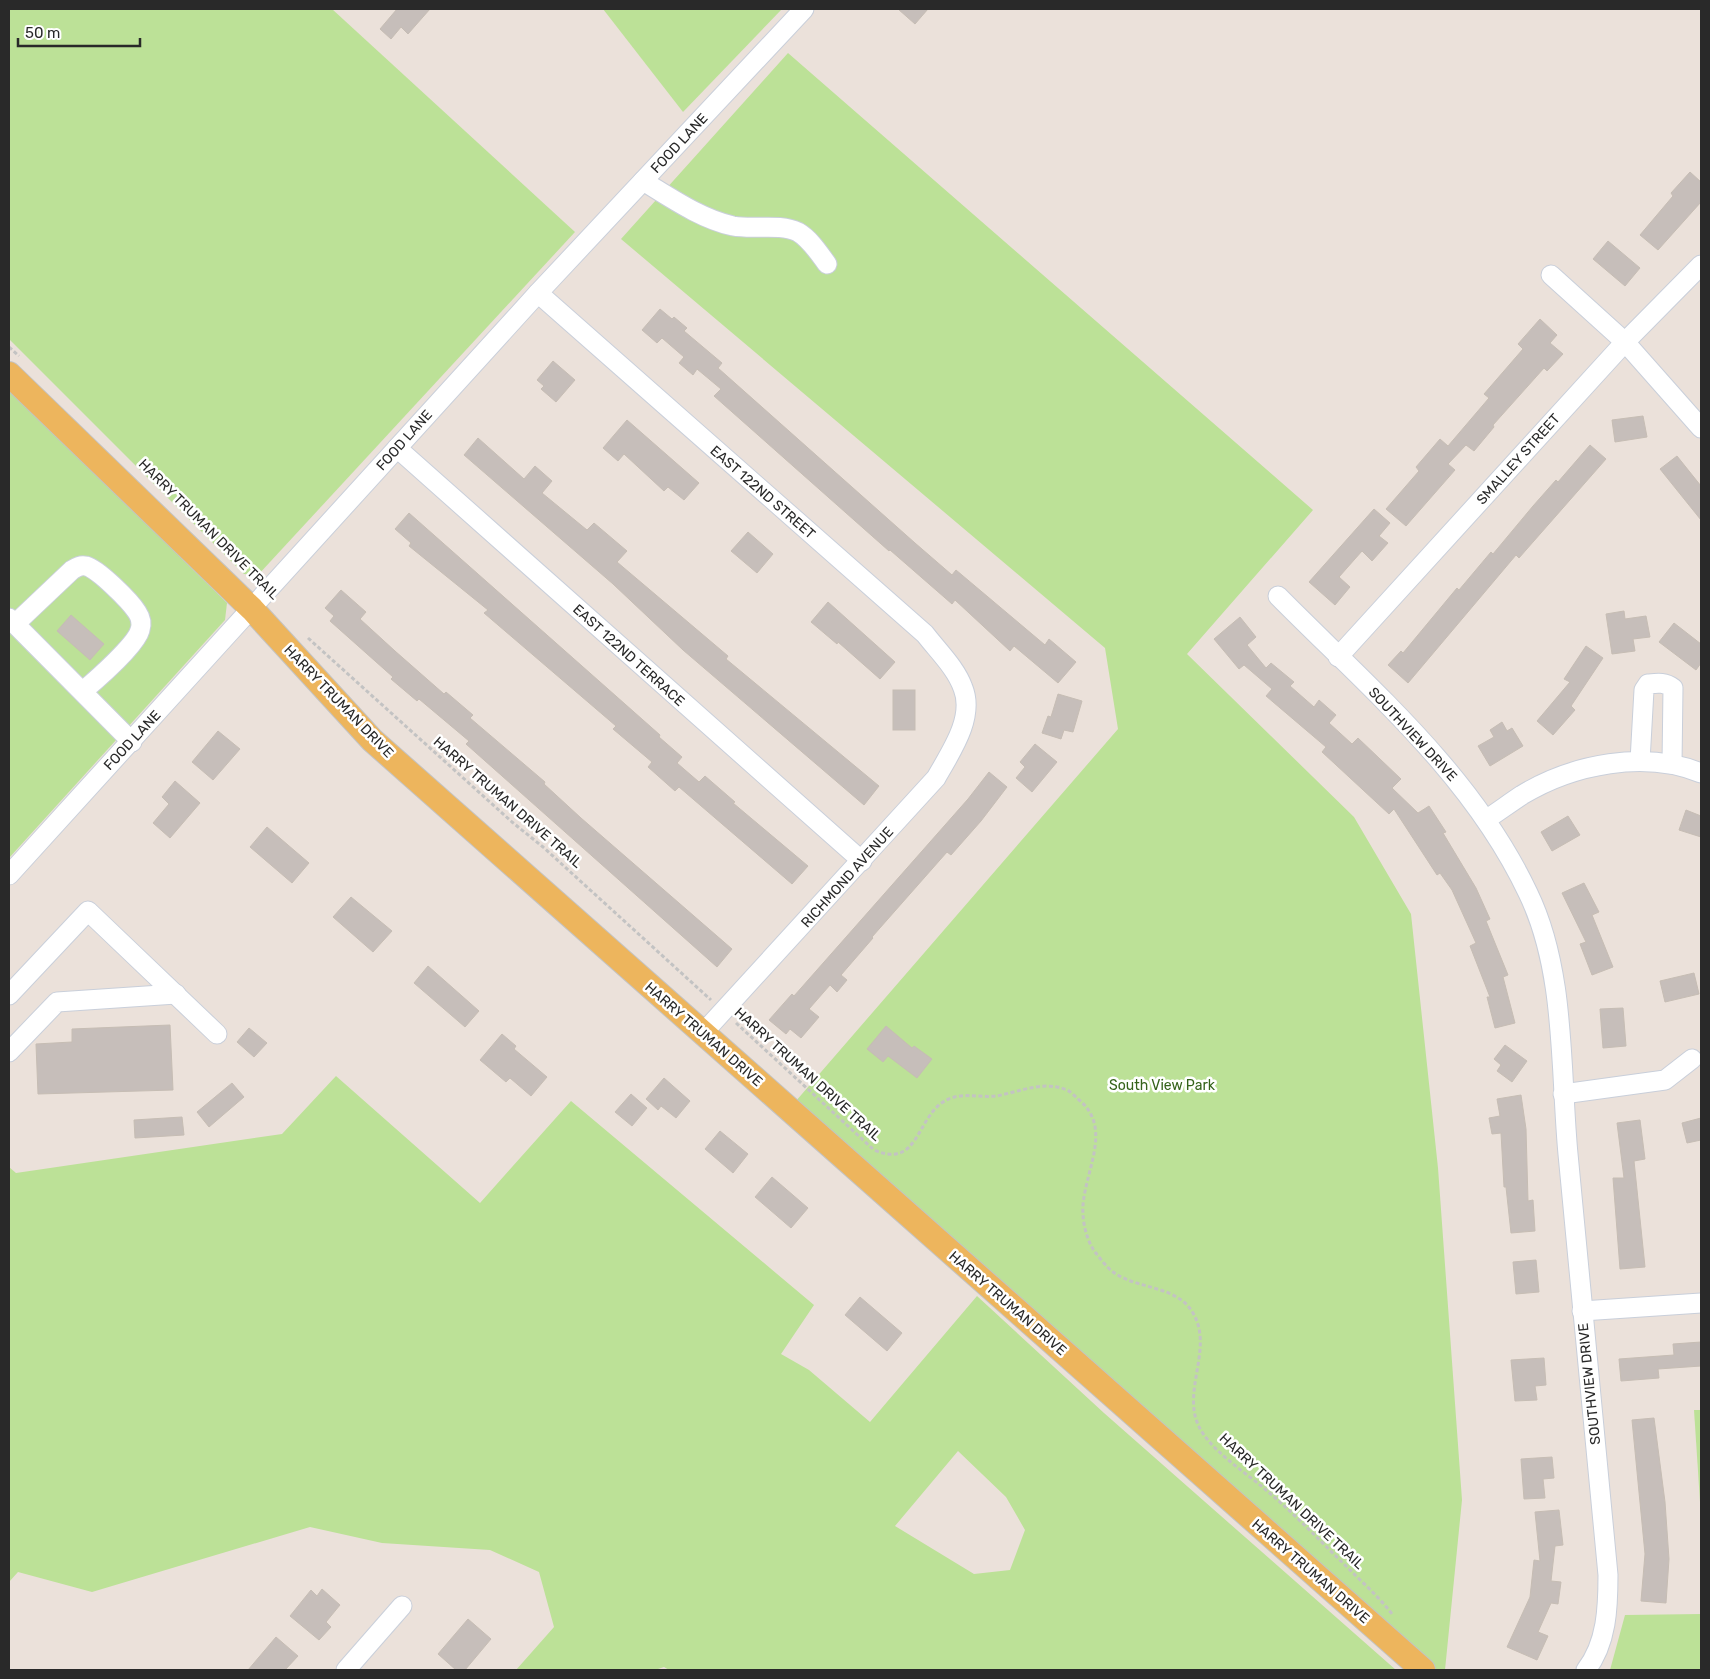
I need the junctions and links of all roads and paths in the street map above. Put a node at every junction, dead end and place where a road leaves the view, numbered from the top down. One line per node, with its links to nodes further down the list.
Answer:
1 (804, 9): 2 (street, FOOD LANE)
2 (643, 182): 3 (street); 6 (street, FOOD LANE)
3 (827, 264)
4 (1701, 265): 7 (street, SMALLEY STREET)
5 (1550, 274): 7 (street)
6 (538, 293): 11 (street, FOOD LANE); 18 (street, EAST 122ND STREET)
7 (1625, 342): 10 (street); 16 (street, SMALLEY STREET)
8 (9, 346): 9 (path)
9 (17, 368): 13 (main road, HARRY TRUMAN DRIVE)
10 (1701, 428)
11 (397, 448): 13 (street, FOOD LANE); 24 (street, EAST 122ND TERRACE)
12 (1278, 596): 16 (street, SOUTHVIEW DRIVE)
13 (252, 609): 19 (street, FOOD LANE); 29 (main road, HARRY TRUMAN DRIVE)
14 (12, 621): 17 (street); 17 (street)
15 (305, 636): 28 (path, HARRY TRUMAN DRIVE TRAIL)
16 (1338, 657): 23 (street, SOUTHVIEW DRIVE)
17 (83, 691): 19 (street)
18 (966, 706): 24 (street, RICHMOND AVENUE)
19 (132, 742): 25 (street, FOOD LANE)
20 (1640, 761): 21 (street); 21 (street); 23 (street)
21 (1672, 764): 22 (street)
22 (1701, 773)
23 (1487, 819): 33 (street, SOUTHVIEW DRIVE)
24 (862, 861): 28 (street, RICHMOND AVENUE)
25 (9, 875)
26 (176, 994): 27 (street); 30 (street); 31 (street)
27 (9, 995)
28 (723, 1011): 29 (street, RICHMOND AVENUE); 37 (path, HARRY TRUMAN DRIVE TRAIL)
29 (703, 1033): 39 (main road, HARRY TRUMAN DRIVE)
30 (218, 1034)
31 (9, 1052)
32 (1692, 1059): 33 (street)
33 (1562, 1094): 35 (street, SOUTHVIEW DRIVE)
34 (1701, 1303): 35 (street)
35 (1582, 1311): 40 (street, SOUTHVIEW DRIVE)
36 (402, 1606): 38 (street)
37 (1396, 1620)
38 (346, 1670)
39 (1423, 1670)
40 (1586, 1670)

